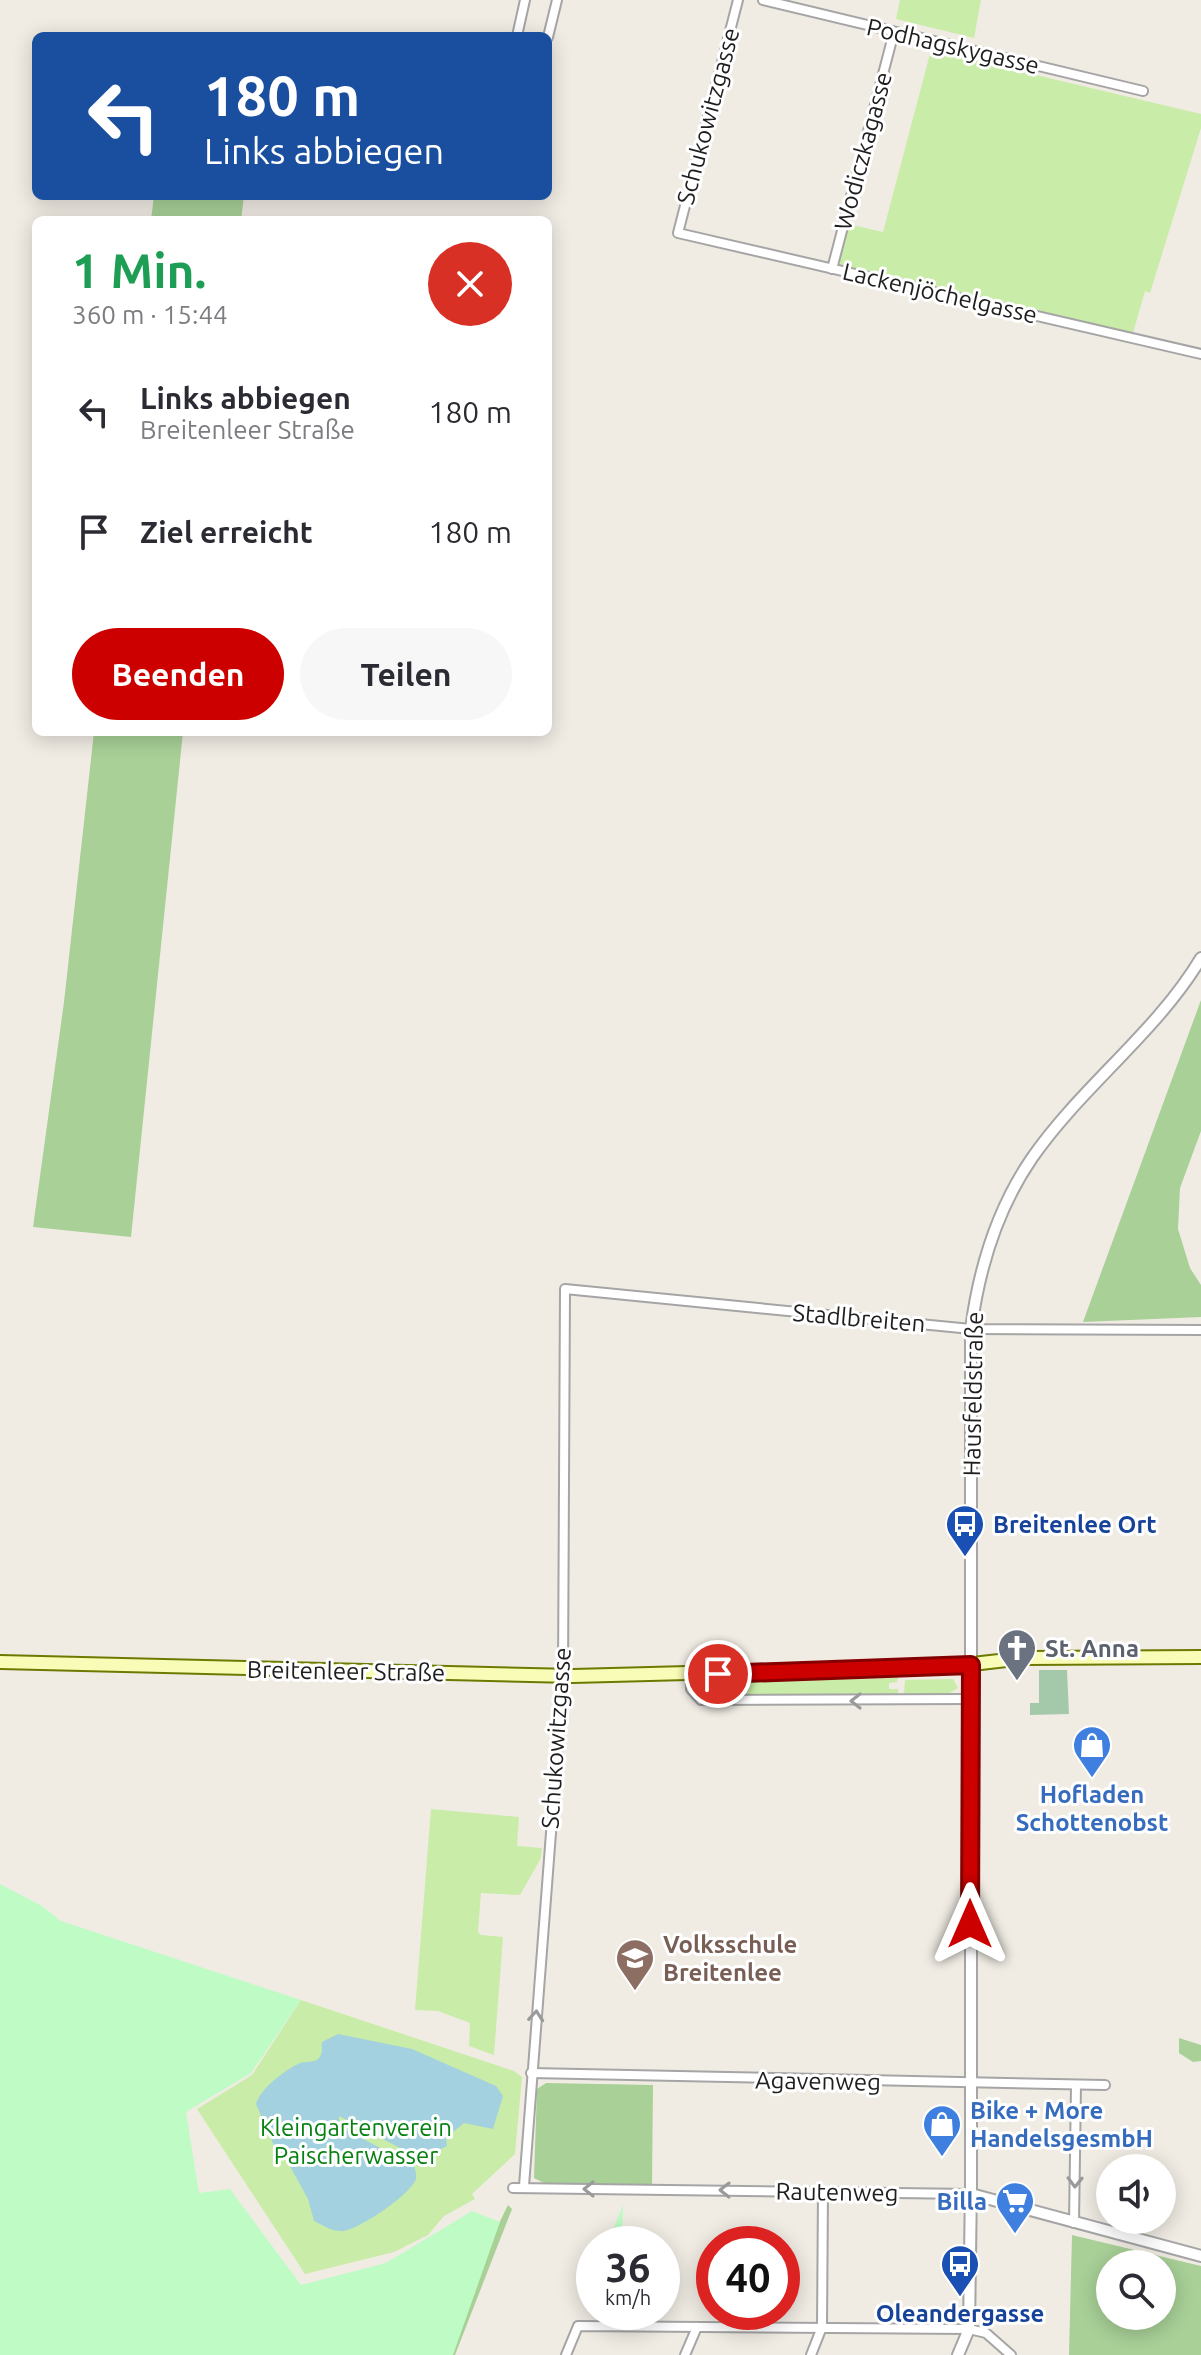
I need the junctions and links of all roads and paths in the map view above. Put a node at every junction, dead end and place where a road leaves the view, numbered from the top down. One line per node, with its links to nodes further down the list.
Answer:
1 (525, 0): 5 (street)
2 (557, 0): 6 (street)
3 (738, 0): 9 (street, Schukowitzgasse)
4 (763, 0): 7 (street, Podhagskygasse)
5 (518, 32)
6 (549, 32)
7 (894, 32): 8 (street, Podhagskygasse); 10 (street, Wodiczkagasse)
8 (1143, 91)
9 (678, 233): 10 (street, Lackenjöchelgasse)
10 (832, 269): 11 (street, Lackenjöchelgasse)
11 (1201, 354)
12 (1201, 958): 14 (street, Hausfeldstraße)
13 (565, 1289): 14 (street, Stadlbreiten); 20 (street, Schukowitzgasse)
14 (971, 1329): 15 (street, Stadlbreiten); 18 (street, Hausfeldstraße)
15 (1201, 1330)
16 (1201, 1657): 18 (main road, Breitenleer Straße)
17 (0, 1662): 20 (main road, Breitenleer Straße)
18 (971, 1665): 19 (main road, Breitenleer Straße); 21 (street)
19 (691, 1675): 20 (main road, Breitenleer Straße); 21 (street, one-way to 19)
20 (563, 1676): 22 (street, Schukowitzgasse, one-way to 20)
21 (971, 1699): 23 (street)
22 (531, 2073): 23 (street, Agavenweg); 26 (street, Schukowitzgasse)
23 (972, 2083): 24 (street, Agavenweg); 29 (street)
24 (1076, 2085): 25 (street, Agavenweg); 30 (street, one-way to 30)
25 (1105, 2085)
26 (524, 2186): 27 (street, Rautenweg); 28 (street, Rautenweg, one-way to 26)
27 (513, 2188)
28 (823, 2191): 29 (street, Rautenweg); 34 (street)
29 (971, 2194): 30 (street, Rautenweg); 36 (street)
30 (1074, 2223): 31 (street, Rautenweg)
31 (1201, 2256)
32 (696, 2327): 37 (street)
33 (800, 2327): 34 (street)
34 (822, 2327): 36 (street); 39 (street)
35 (696, 2329): 38 (street)
36 (969, 2329): 40 (street); 41 (street)
37 (566, 2355)
38 (685, 2355)
39 (811, 2355)
40 (958, 2355)
41 (1011, 2355)

